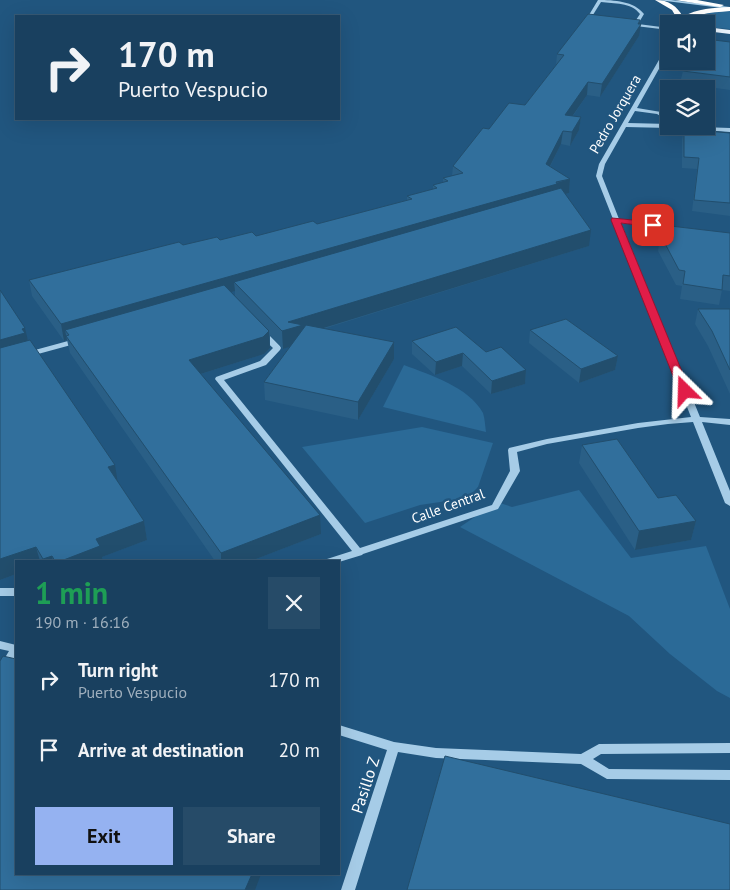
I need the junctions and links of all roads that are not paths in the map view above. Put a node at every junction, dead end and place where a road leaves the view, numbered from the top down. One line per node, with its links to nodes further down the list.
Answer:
1 (659, 0): 5 (street); 6 (highway)
2 (680, 0): 5 (highway)
3 (720, 0): 4 (highway)
4 (730, 1)
5 (730, 8): 7 (highway)
6 (679, 15)
7 (697, 15)
8 (597, 20): 10 (street)
9 (625, 24): 10 (street)
10 (635, 25): 11 (street)
11 (660, 28)
12 (730, 32): 13 (main road)
13 (717, 33): 14 (main road)
14 (730, 37)
15 (660, 62): 16 (street, Pedro Jorquera)
16 (634, 109): 17 (lane); 18 (street, Pedro Jorquera)
17 (660, 114)
18 (625, 125): 19 (lane); 23 (street, Pedro Jorquera)
19 (660, 126)
20 (715, 127): 22 (lane)
21 (715, 129): 22 (street)
22 (730, 130)
23 (615, 220): 24 (street); 28 (street, Pedro Jorquera)
24 (682, 228)
25 (258, 329): 31 (street)
26 (85, 338): 27 (street)
27 (19, 357)
28 (696, 419): 29 (street); 30 (street, Pedro Jorquera); 31 (street, Calle Central)
29 (730, 422)
30 (730, 503)
31 (359, 553): 32 (street, Calle Central)
32 (334, 560)
33 (0, 592): 34 (lane)
34 (15, 592)
35 (0, 645): 37 (street)
36 (15, 671): 37 (street)
37 (1, 672)
38 (340, 730): 39 (street)
39 (394, 747): 41 (street); 43 (street, Pasillo Z)
40 (730, 748): 41 (street)
41 (582, 759): 42 (street)
42 (730, 775)
43 (348, 890)

